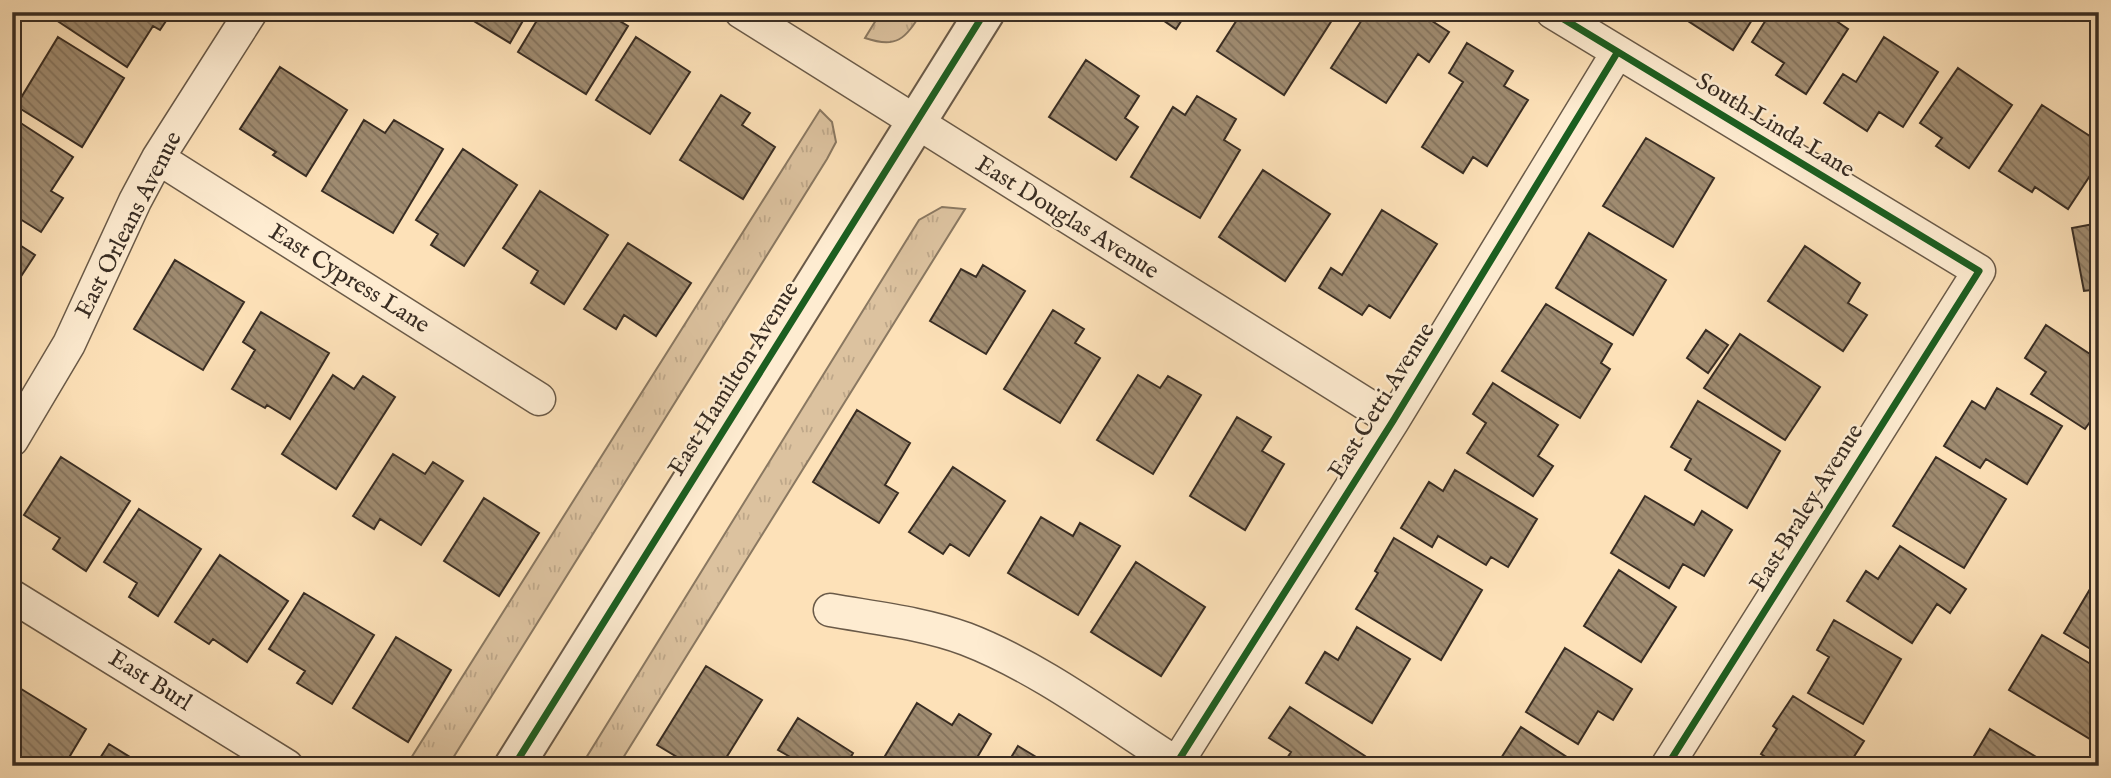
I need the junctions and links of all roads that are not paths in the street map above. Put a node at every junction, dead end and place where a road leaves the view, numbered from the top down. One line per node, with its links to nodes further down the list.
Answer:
1 (251, 12): 7 (street, East Orleans Avenue)
2 (741, 12): 6 (street, East Douglas Avenue)
3 (985, 12): 6 (street, East Hamilton Avenue)
4 (1552, 12): 5 (street, South Linda Lane)
5 (1618, 53): 8 (street, South Linda Lane); 10 (street, East Cetti Avenue)
6 (916, 124): 10 (street, East Douglas Avenue); 16 (street, East Hamilton Avenue)
7 (158, 158): 9 (street, East Cypress Lane); 11 (street, East Orleans Avenue)
8 (1979, 271): 17 (street, East Braley Avenue)
9 (539, 399)
10 (1393, 421): 14 (street, East Cetti Avenue)
11 (12, 440)
12 (12, 596): 15 (street, East Burl)
13 (830, 610): 14 (street)
14 (1176, 765)
15 (287, 766)
16 (514, 766)
17 (1667, 766)

